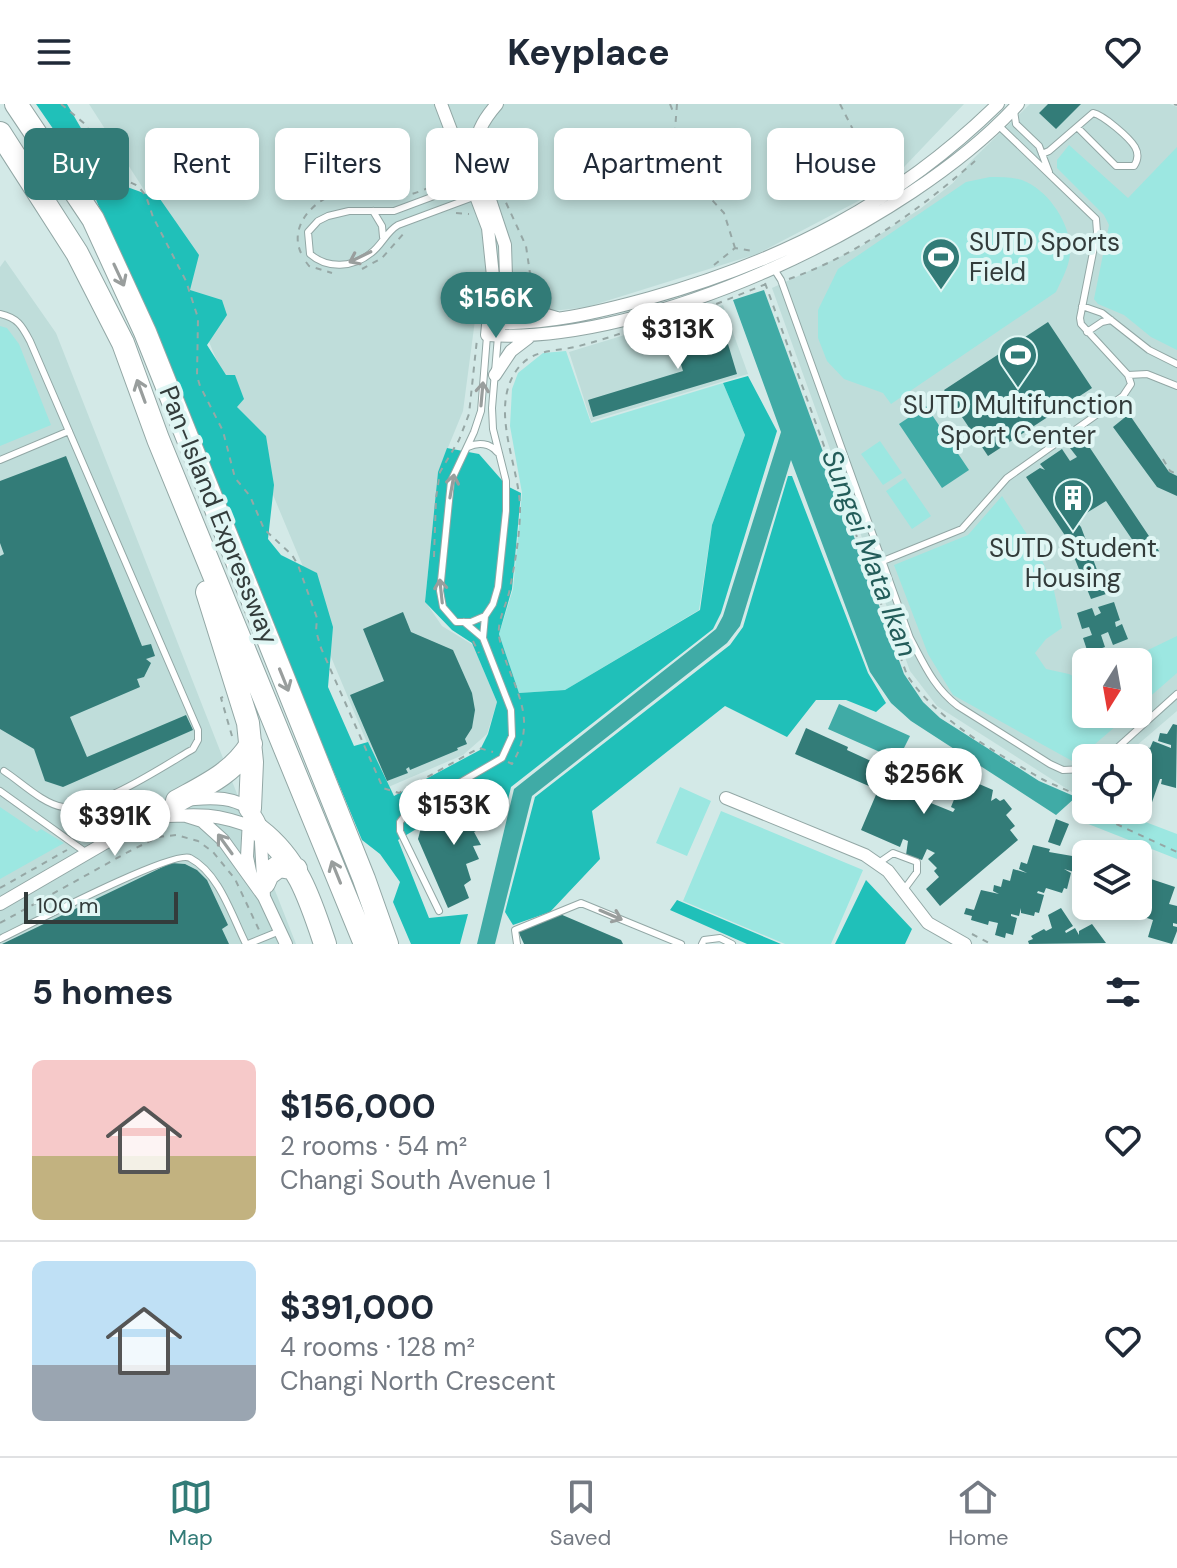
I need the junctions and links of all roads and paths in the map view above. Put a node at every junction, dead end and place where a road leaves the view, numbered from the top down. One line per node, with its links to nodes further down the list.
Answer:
1 (16, 104): 30 (highway, Pan-Island Expressway)
2 (33, 104): 30 (highway)
3 (61, 104): 65 (path)
4 (441, 104): 14 (street)
5 (497, 104): 15 (street)
6 (670, 104): 11 (path)
7 (677, 104): 11 (path)
8 (840, 104): 16 (path)
9 (998, 104): 20 (street)
10 (1016, 106): 12 (street); 18 (lane)
11 (676, 117): 32 (path)
12 (998, 125): 19 (lane); 35 (street)
13 (1077, 127): 13 (lane); 18 (lane)
14 (454, 128)
15 (481, 128)
16 (852, 128)
17 (0, 133): 51 (highway, Pan-Island Expressway, one-way to 17)
18 (1042, 154): 19 (lane)
19 (1051, 176): 37 (lane)
20 (904, 177)
21 (351, 200): 28 (path)
22 (426, 200): 29 (lane)
23 (465, 200): 31 (lane)
24 (478, 200): 42 (street)
25 (490, 200): 36 (street)
26 (496, 200): 38 (path)
27 (870, 200): 40 (street)
28 (352, 211): 29 (lane); 31 (lane, one-way to 28)
29 (373, 211): 31 (lane)
30 (93, 219): 81 (highway, Pan-Island Expressway, one-way to 81)
31 (383, 238)
32 (735, 248): 33 (path); 34 (path)
33 (745, 258)
34 (721, 266)
35 (773, 268): 45 (street); 57 (lane)
36 (506, 277): 40 (street); 42 (street)
37 (1082, 306): 41 (lane); 44 (lane)
38 (557, 307)
39 (0, 314): 50 (lane)
40 (564, 320): 42 (street)
41 (1111, 320): 44 (lane); 46 (lane)
42 (493, 330): 45 (street); 47 (lane); 52 (lane, one-way to 42)
43 (629, 331): 65 (path)
44 (1087, 332): 48 (lane)
45 (530, 336): 47 (street)
46 (1177, 364)
47 (495, 375): 53 (lane)
48 (1128, 375): 49 (lane); 57 (lane)
49 (1175, 382)
50 (69, 431): 55 (lane); 69 (lane)
51 (158, 439): 61 (highway); 92 (highway, Pan-Island Expressway, one-way to 51)
52 (465, 450): 53 (lane); 59 (lane, one-way to 52)
53 (499, 454): 58 (lane)
54 (1163, 459): 56 (path)
55 (0, 460)
56 (1177, 474)
57 (883, 561): 66 (lane)
58 (485, 616): 59 (lane); 60 (lane)
59 (464, 622): 60 (lane)
60 (483, 638): 65 (lane)
61 (238, 690): 63 (highway); 63 (path)
62 (1177, 694): 64 (lane)
63 (242, 741): 71 (highway); 73 (highway)
64 (1122, 744)
65 (502, 758): 86 (lane)
66 (1072, 770)
67 (4, 771): 69 (lane)
68 (0, 791): 76 (lane)
69 (106, 798): 75 (lane)
70 (726, 798): 79 (street)
71 (180, 808): 72 (street); 73 (street); 83 (street, one-way to 71)
72 (146, 812): 75 (street); 75 (path)
73 (252, 821): 80 (highway); 83 (street)
74 (1116, 824): 77 (path)
75 (119, 826): 76 (path); 78 (street)
76 (76, 845): 78 (lane); 82 (path)
77 (1177, 852)
78 (88, 854): 85 (street)
79 (877, 864): 84 (street); 84 (lane)
80 (296, 869): 83 (highway); 91 (highway)
81 (364, 879): 93 (highway, Pan-Island Expressway); 94 (highway)
82 (0, 888)
83 (261, 889): 87 (street)
84 (903, 891): 99 (street)
85 (0, 904)
86 (439, 911)
87 (280, 931): 89 (lane); 90 (street)
88 (0, 939): 89 (lane)
89 (247, 944)
90 (286, 944)
91 (325, 944)
92 (365, 944)
93 (387, 944)
94 (401, 944)
95 (517, 944): 96 (lane, one-way to 96)
96 (681, 944)
97 (702, 944): 98 (lane)
98 (732, 944)
99 (965, 944)

